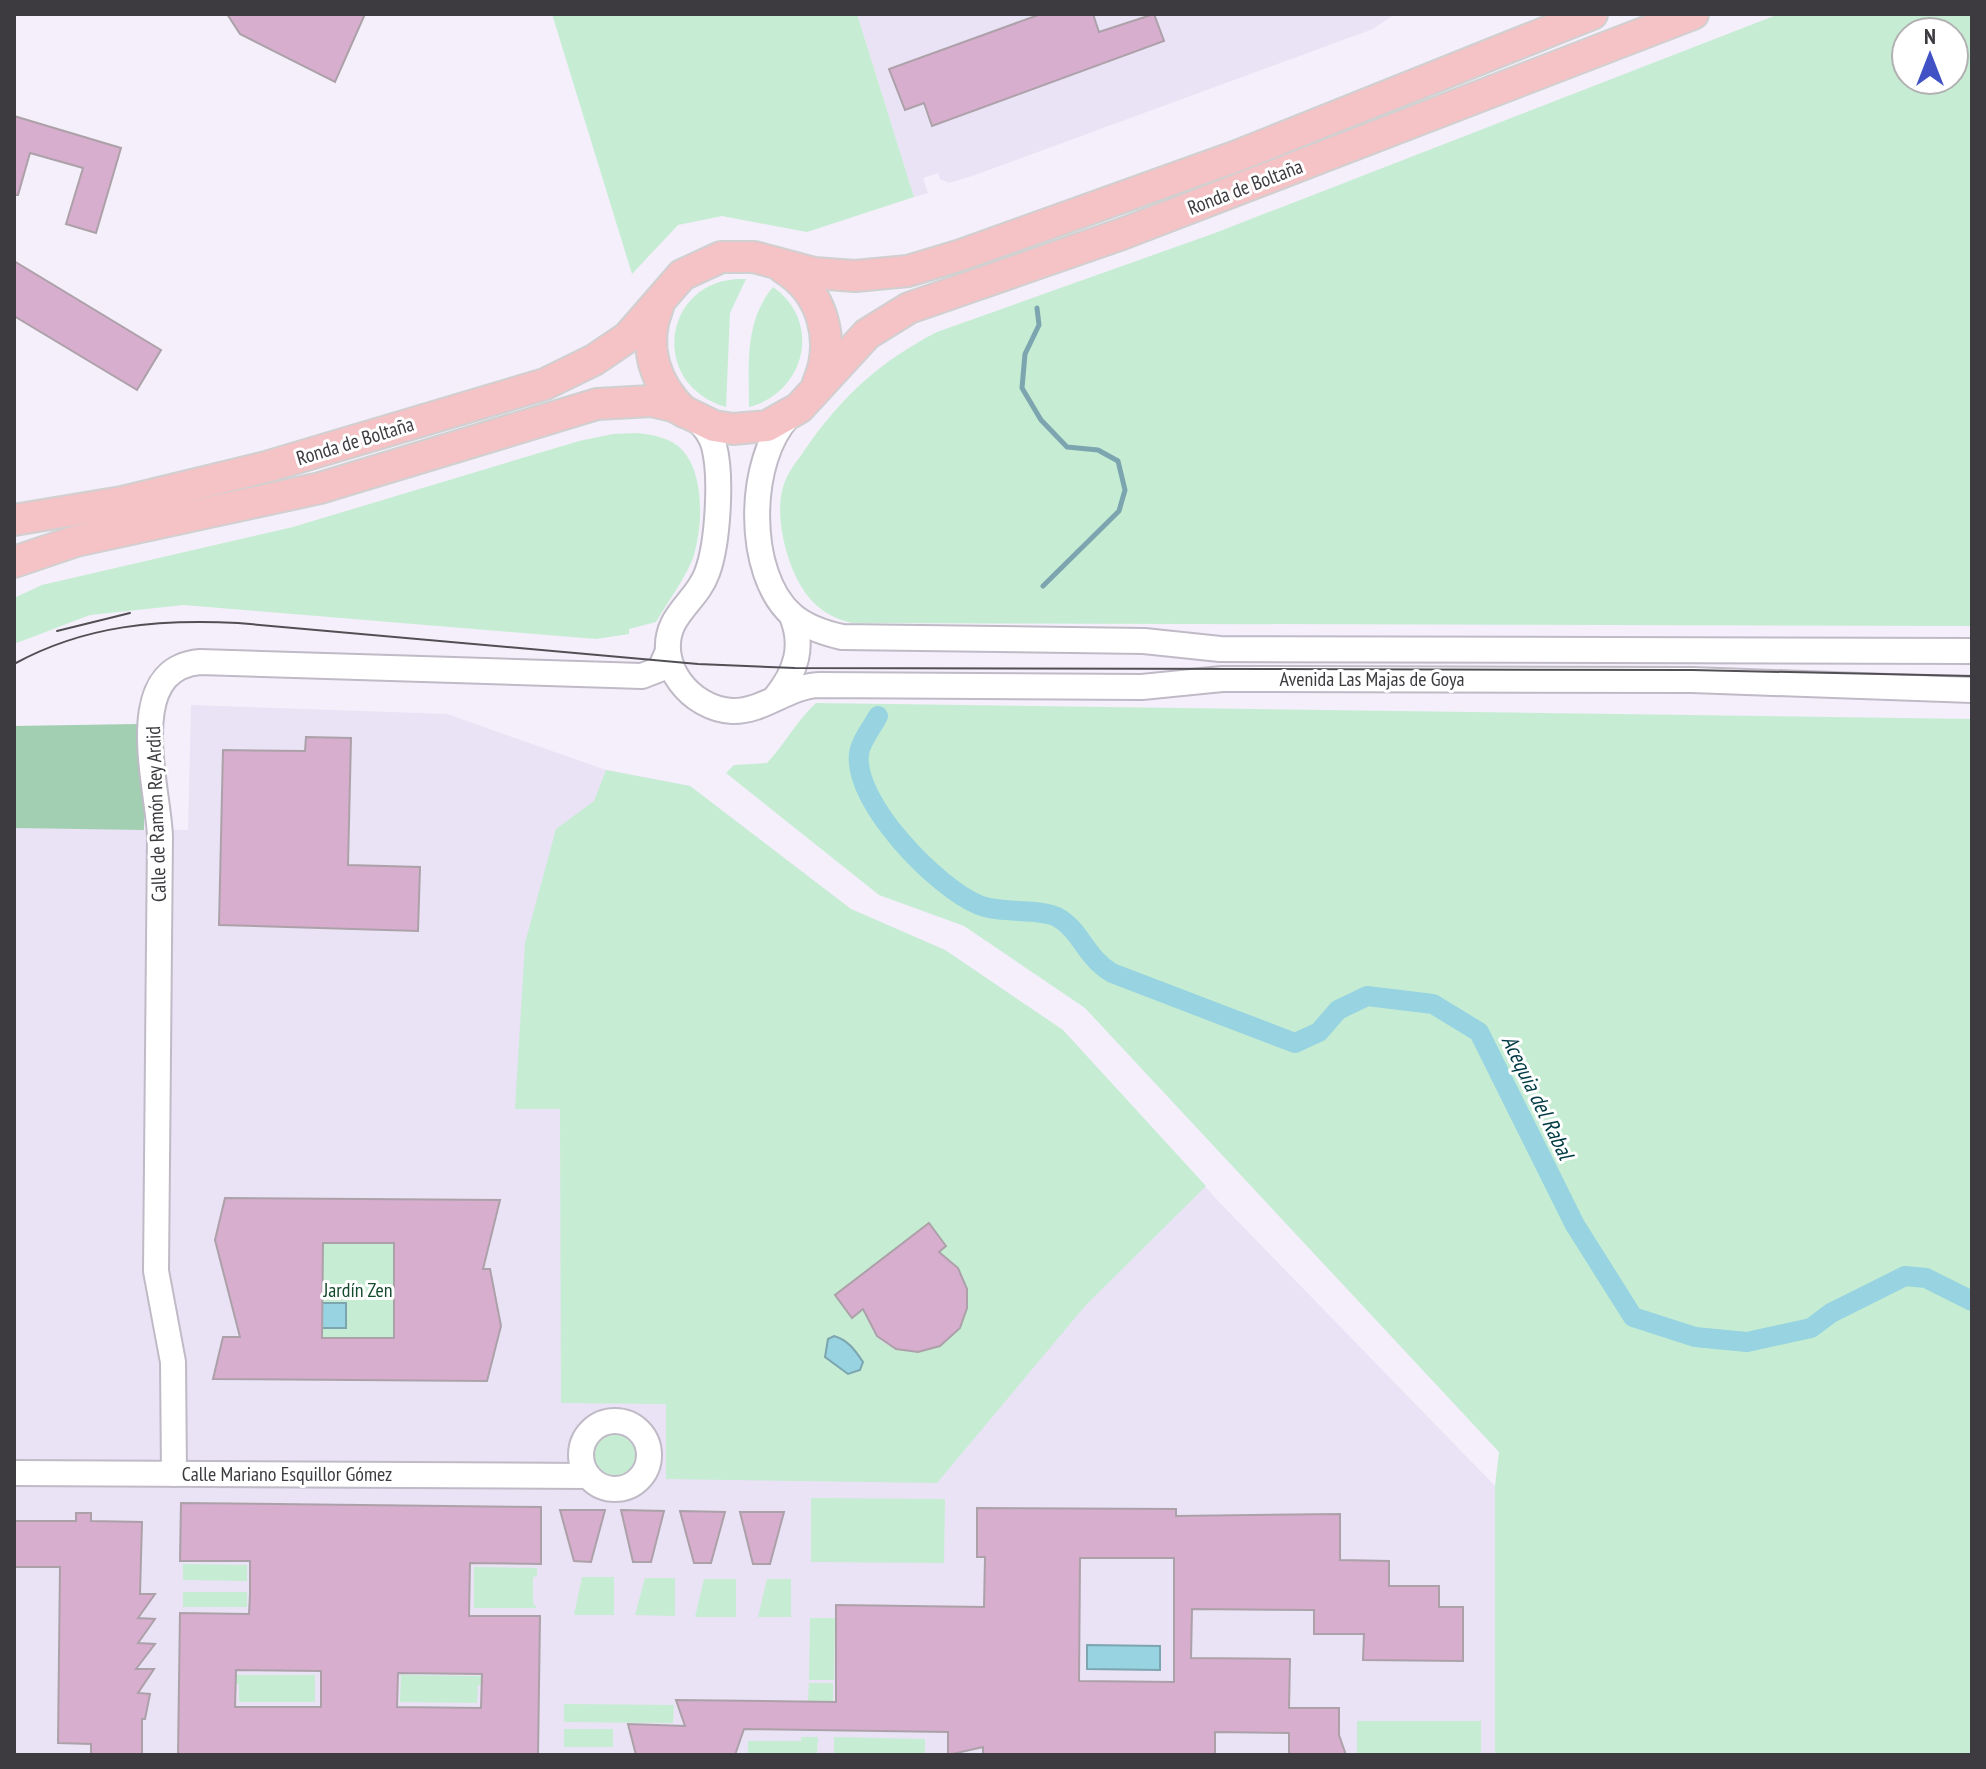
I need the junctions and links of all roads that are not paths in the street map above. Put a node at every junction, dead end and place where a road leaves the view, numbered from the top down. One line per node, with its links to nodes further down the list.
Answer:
1 (1592, 14): 3 (main road, Ronda de Boltaña)
2 (1693, 14): 5 (main road, Ronda de Boltaña)
3 (767, 260): 4 (main road, Ronda de Boltaña); 5 (main road, Ronda de Boltaña)
4 (664, 295): 7 (main road); 8 (main road, Ronda de Boltaña)
5 (816, 387): 6 (main road, Ronda de Boltaña)
6 (789, 416): 7 (main road, Ronda de Boltaña); 10 (street, Avenida Las Majas de Goya)
7 (692, 417): 9 (main road, Ronda de Boltaña); 11 (street)
8 (14, 520)
9 (14, 562)
10 (791, 614): 12 (street, Avenida Las Majas de Goya); 14 (street, Avenida Las Majas de Goya)
11 (668, 651): 14 (street, Avenida Las Majas de Goya); 17 (street, Calle de Ramón Rey Ardid)
12 (1972, 651)
13 (1972, 690): 14 (street, Avenida Las Majas de Goya)
14 (775, 698)
15 (585, 1468): 17 (street, Calle Mariano Esquillor Gómez)
16 (14, 1473): 17 (street, Calle Mariano Esquillor Gómez)
17 (174, 1474)

